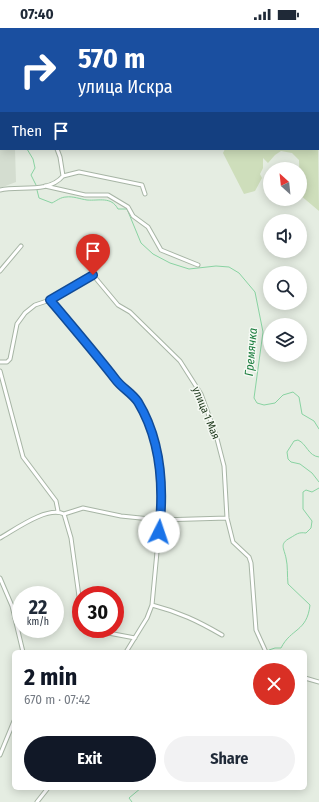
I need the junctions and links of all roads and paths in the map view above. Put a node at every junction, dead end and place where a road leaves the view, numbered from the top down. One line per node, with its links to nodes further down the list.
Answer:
1 (57, 150): 2 (street)
2 (63, 176): 3 (street); 5 (street)
3 (45, 186): 4 (street); 7 (street)
4 (0, 190)
5 (145, 194)
6 (21, 246): 8 (street)
7 (198, 264)
8 (0, 271)
9 (50, 300): 10 (street); 14 (street, улица 1 Мая); 15 (street)
10 (0, 362)
11 (0, 371): 12 (street)
12 (58, 511): 13 (street); 16 (street)
13 (64, 514): 15 (street); 18 (street)
14 (227, 518): 15 (street); 25 (street, улица 1 Мая)
15 (160, 520): 19 (street)
16 (0, 538)
17 (0, 578): 23 (street)
18 (78, 586)
19 (152, 605): 20 (street); 22 (street)
20 (222, 635)
21 (124, 636): 22 (street)
22 (135, 638): 24 (street)
23 (23, 650)
24 (127, 650)
25 (265, 650)
26 (307, 679): 27 (street)
27 (319, 682)
28 (12, 726): 29 (street)
29 (0, 755)
30 (46, 790): 31 (street)
31 (37, 802)

